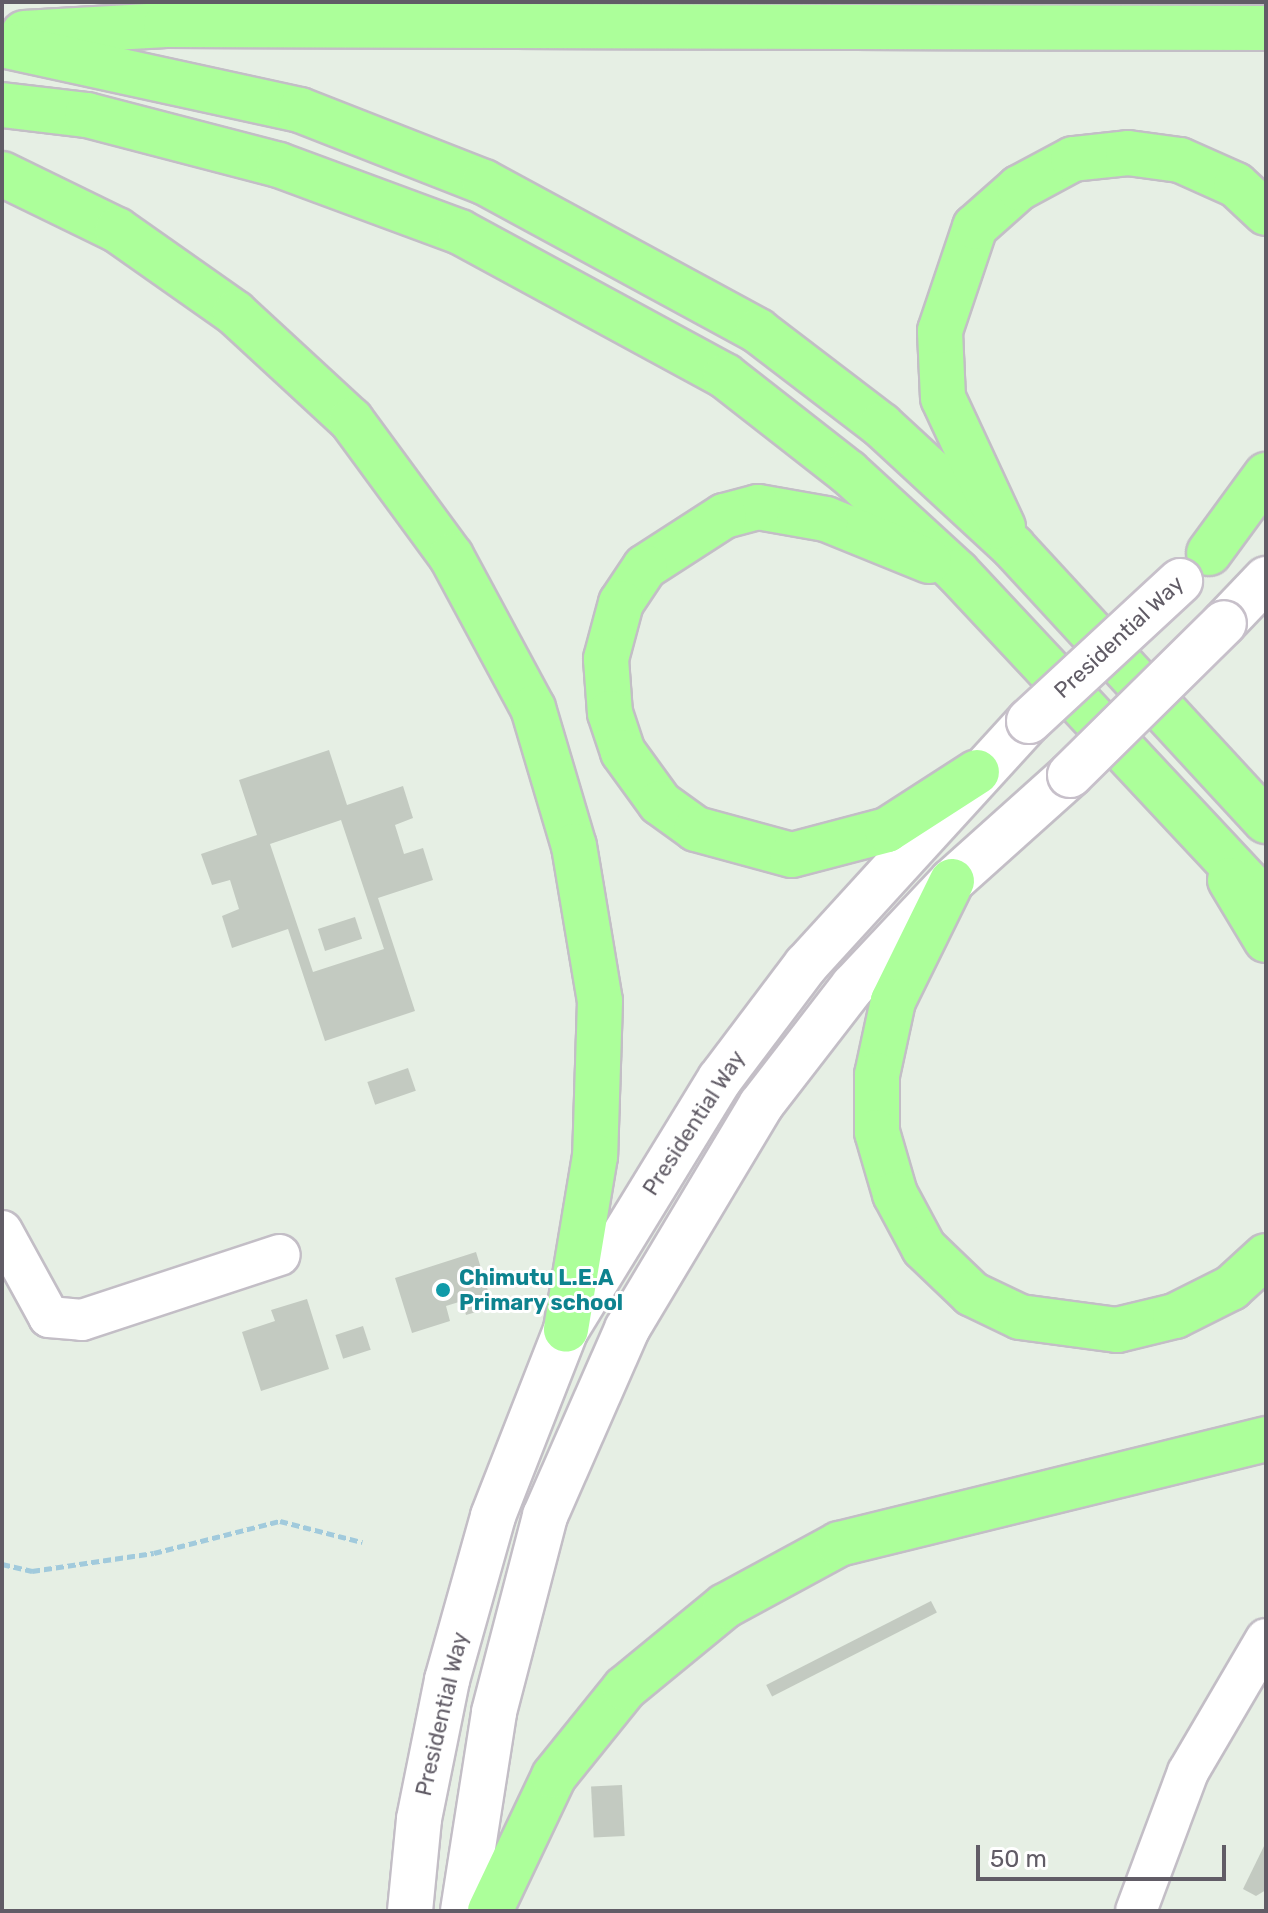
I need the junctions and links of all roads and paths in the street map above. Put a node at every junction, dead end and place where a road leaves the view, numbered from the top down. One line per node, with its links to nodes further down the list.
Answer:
1 (1266, 28): 2 (highway)
2 (2, 34)
3 (2, 45): 9 (highway)
4 (2, 105): 11 (highway)
5 (2, 174): 22 (highway)
6 (1266, 213): 9 (highway)
7 (1266, 475): 10 (highway)
8 (1266, 501): 10 (main road, Presidential Way)
9 (1013, 547): 14 (highway)
10 (1194, 567): 13 (main road, Presidential Way, bridge)
11 (957, 572): 13 (highway); 15 (highway)
12 (1266, 579): 16 (main road, Presidential Way, bridge)
13 (977, 772): 22 (main road, Presidential Way)
14 (1257, 805)
15 (1202, 836): 17 (highway); 18 (highway)
16 (952, 881): 21 (highway); 28 (main road, Presidential Way)
17 (1266, 902)
18 (1266, 940)
19 (2, 1231): 20 (street)
20 (280, 1255)
21 (1266, 1256)
22 (566, 1330): 27 (main road, Presidential Way)
23 (1266, 1439): 29 (highway)
24 (362, 1542): 25 (path)
25 (2, 1564)
26 (1266, 1639): 30 (street)
27 (410, 1911)
28 (463, 1911)
29 (490, 1911)
30 (1136, 1911)

